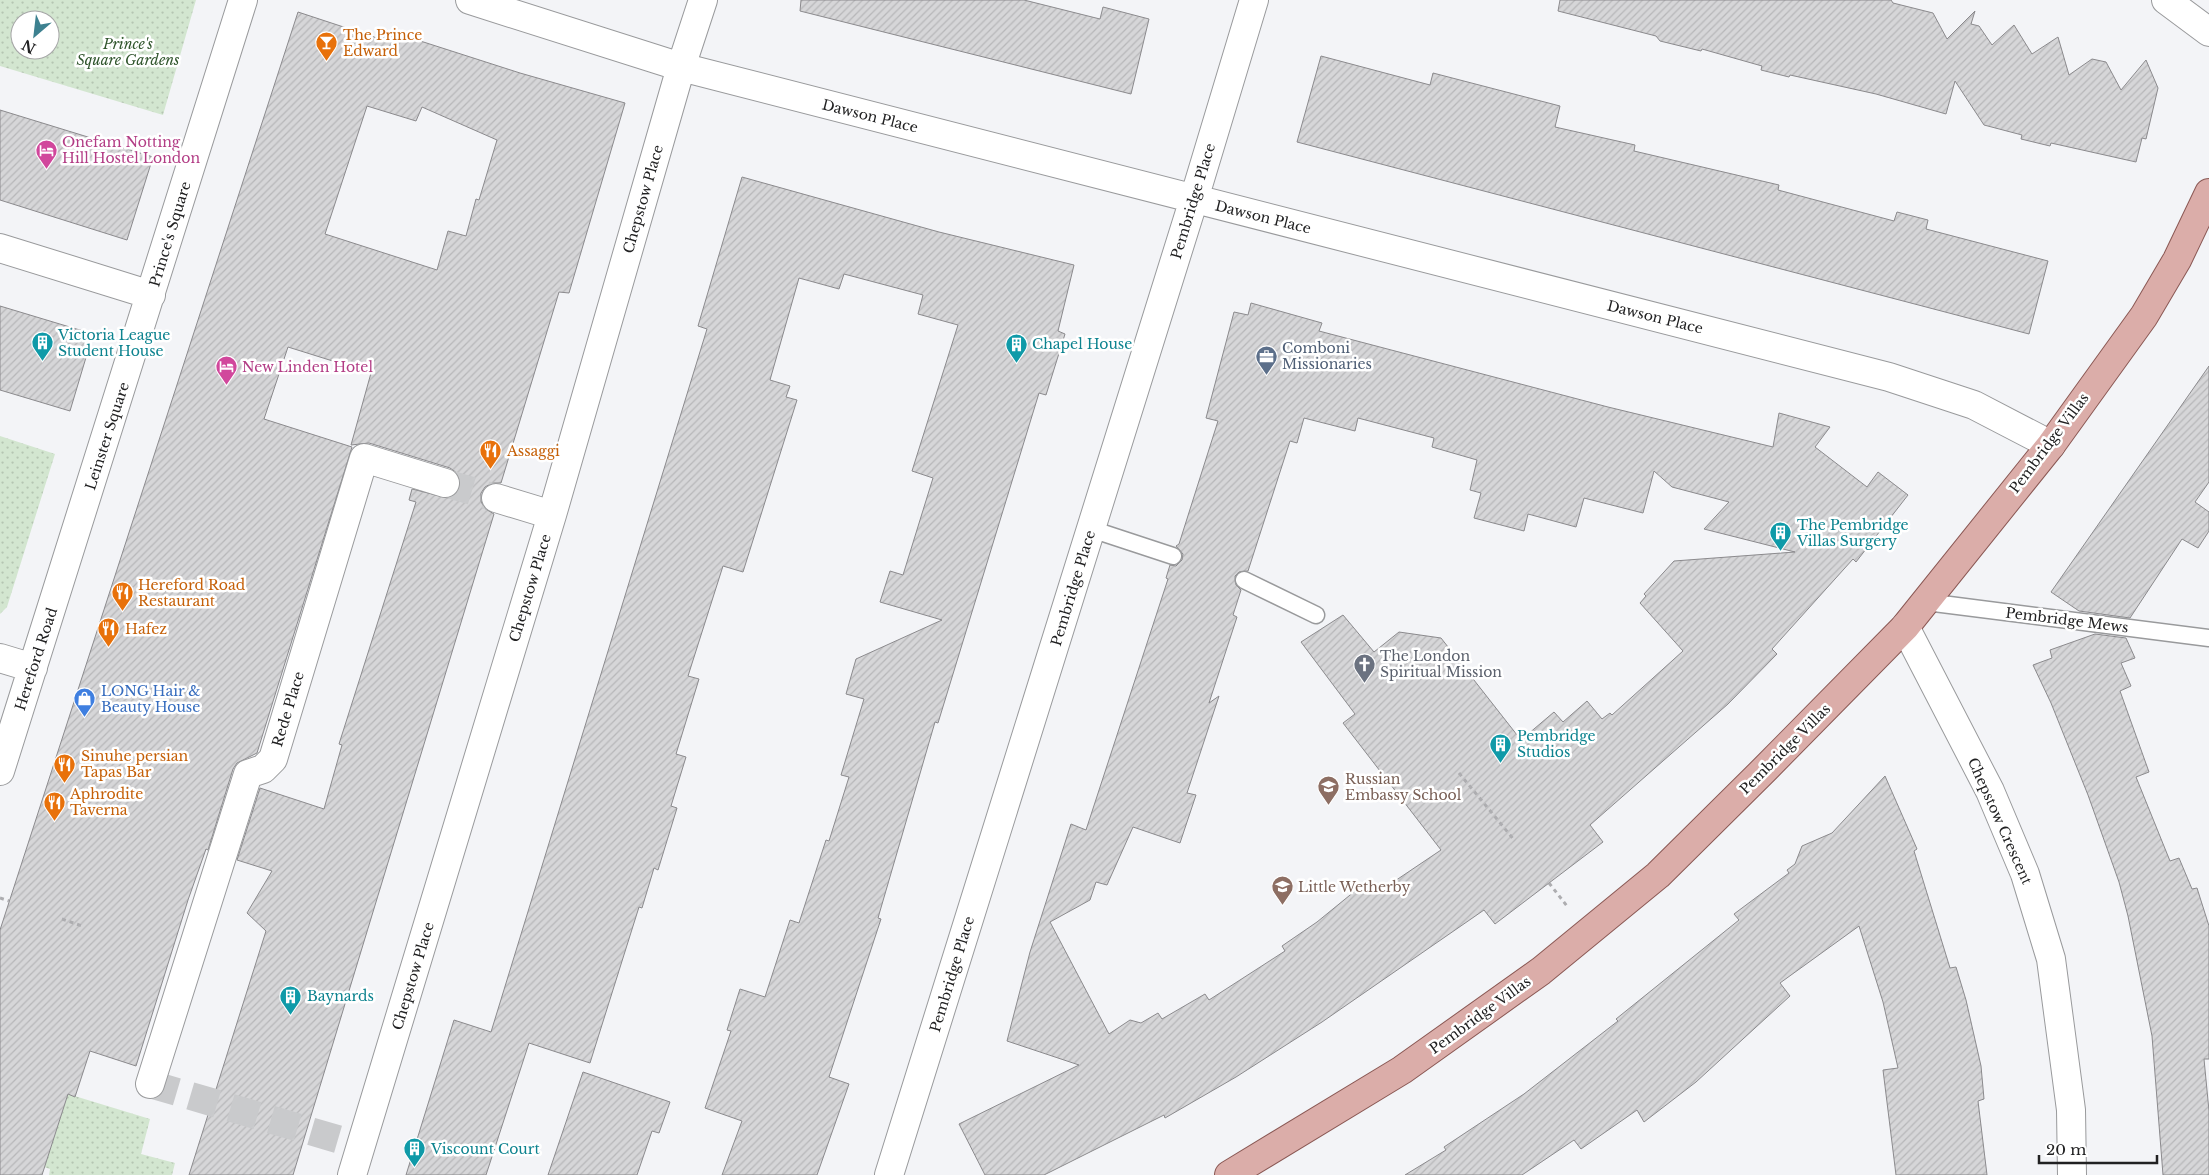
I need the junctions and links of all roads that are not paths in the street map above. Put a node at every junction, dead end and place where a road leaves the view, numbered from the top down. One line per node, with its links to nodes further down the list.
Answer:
1 (243, 0): 11 (street, Prince's Square)
2 (470, 0): 7 (street, Dawson Place)
3 (703, 0): 7 (street, Chepstow Place)
4 (1254, 0): 9 (street, Pembridge Place)
5 (2166, 0): 6 (street)
6 (2209, 32)
7 (682, 67): 9 (street, Dawson Place); 15 (street, Chepstow Place)
8 (2209, 193): 12 (main road, Pembridge Villas)
9 (1194, 199): 12 (street, Dawson Place); 16 (street, Pembridge Place)
10 (0, 248): 11 (street)
11 (151, 296): 17 (street, Leinster Square)
12 (2050, 445): 20 (main road, Pembridge Villas)
13 (445, 483): 27 (street, Rede Place)
14 (496, 498): 15 (street)
15 (552, 515): 28 (street, Chepstow Place)
16 (1091, 529): 18 (lane); 29 (street, Pembridge Place)
17 (71, 548): 25 (street, Hereford Road)
18 (1173, 556)
19 (1244, 580): 21 (lane)
20 (1926, 602): 22 (main road, Pembridge Villas); 23 (lane, Pembridge Mews)
21 (1316, 616)
22 (1906, 627): 30 (main road, Pembridge Villas); 31 (street, Chepstow Crescent)
23 (2209, 638)
24 (0, 658): 25 (street)
25 (33, 668): 26 (street, Hereford Road)
26 (0, 771)
27 (150, 1084)
28 (352, 1175)
29 (889, 1175)
30 (1229, 1175)
31 (2072, 1175)

